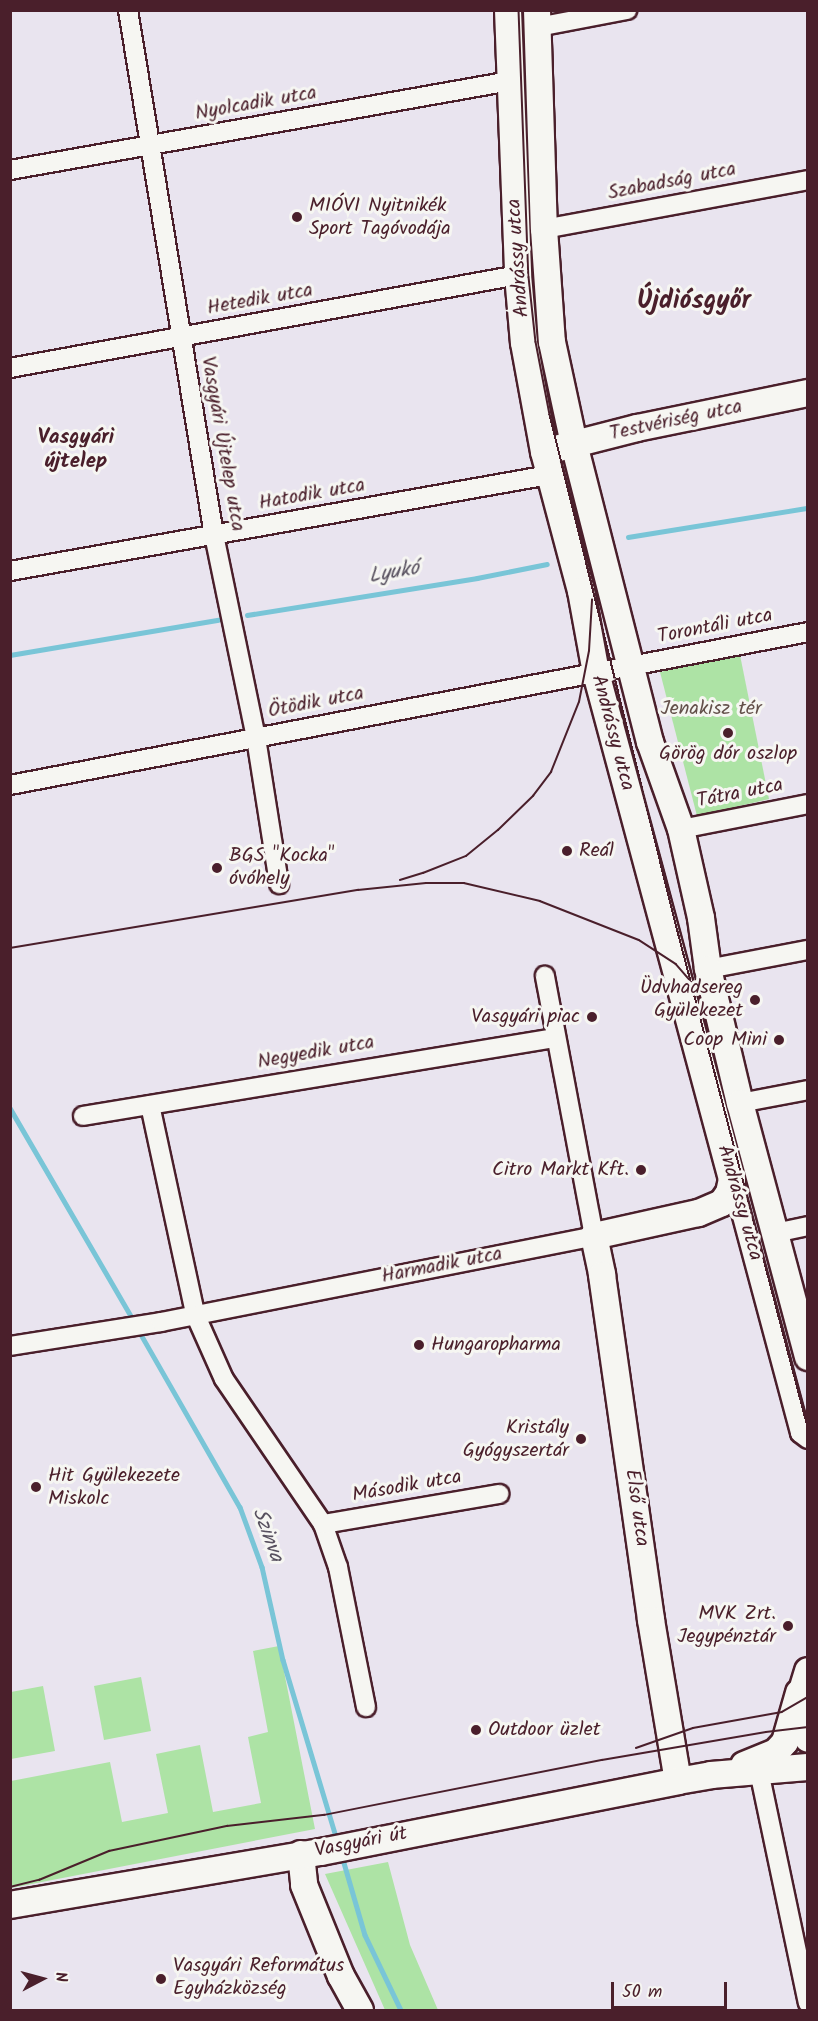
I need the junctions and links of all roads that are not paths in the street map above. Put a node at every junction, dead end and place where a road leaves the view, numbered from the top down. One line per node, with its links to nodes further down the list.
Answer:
1 (128, 10): 6 (street, Vasgyári Újtelep utca)
2 (508, 10): 5 (street, Andrássy utca)
3 (627, 10): 4 (street)
4 (538, 19): 9 (street, Andrássy utca)
5 (510, 81): 6 (street, Nyolcadik utca); 10 (street, Andrássy utca)
6 (148, 146): 7 (street, Nyolcadik utca); 11 (street, Vasgyári Újtelep utca)
7 (10, 170)
8 (807, 180): 9 (street, Szabadság utca)
9 (544, 229): 14 (street, Andrássy utca)
10 (518, 275): 11 (street, Hetedik utca); 15 (street, Andrássy utca)
11 (180, 337): 12 (street, Hetedik utca); 16 (street, Vasgyári Újtelep utca)
12 (10, 368)
13 (807, 393): 14 (street, Testvériség utca)
14 (574, 444): 15 (street, Testvériség utca); 19 (street, Andrássy utca)
15 (547, 463): 16 (street, Hatodik utca); 20 (street, Andrássy utca)
16 (214, 535): 17 (street, Hatodik utca); 21 (street, Vasgyári Újtelep utca)
17 (10, 571)
18 (807, 632): 19 (street, Torontáli utca)
19 (631, 666): 20 (street, Ötödik utca); 24 (street, Andrássy utca)
20 (596, 673): 21 (street, Ötödik utca); 34 (street, Andrássy utca)
21 (256, 738): 22 (street, Ötödik utca); 25 (street, Vasgyári Újtelep utca)
22 (10, 785)
23 (807, 804): 24 (street, Tátra utca)
24 (681, 829): 27 (street, Andrássy utca)
25 (279, 884)
26 (807, 950): 27 (street)
27 (708, 969): 31 (street, Andrássy utca)
28 (545, 976): 29 (street)
29 (556, 1038): 32 (street, Negyedik utca); 37 (street)
30 (807, 1090): 31 (street)
31 (740, 1103): 35 (street, Andrássy utca)
32 (150, 1105): 33 (street, Negyedik utca); 38 (street)
33 (83, 1116)
34 (731, 1194): 35 (street); 37 (street, Harmadik utca); 41 (street, Andrássy utca)
35 (771, 1222): 36 (street); 40 (street, Andrássy utca)
36 (807, 1226)
37 (594, 1236): 38 (street, Harmadik utca); 50 (street, Első utca)
38 (195, 1314): 39 (street, Harmadik utca); 43 (street)
39 (10, 1346)
40 (807, 1358)
41 (807, 1439)
42 (499, 1494): 43 (street, Második utca)
43 (323, 1524): 45 (street)
44 (803, 1682): 46 (street); 49 (street, Vasgyári út)
45 (366, 1707)
46 (807, 1739)
47 (807, 1767): 48 (street, Vasgyári út)
48 (759, 1771): 49 (street, Vasgyári út); 53 (street)
49 (711, 1775): 50 (street, Vasgyári út)
50 (678, 1781): 51 (street, Vasgyári út)
51 (301, 1854): 52 (street, Vasgyári út); 54 (street)
52 (10, 1905)
53 (807, 2003)
54 (360, 2010)

